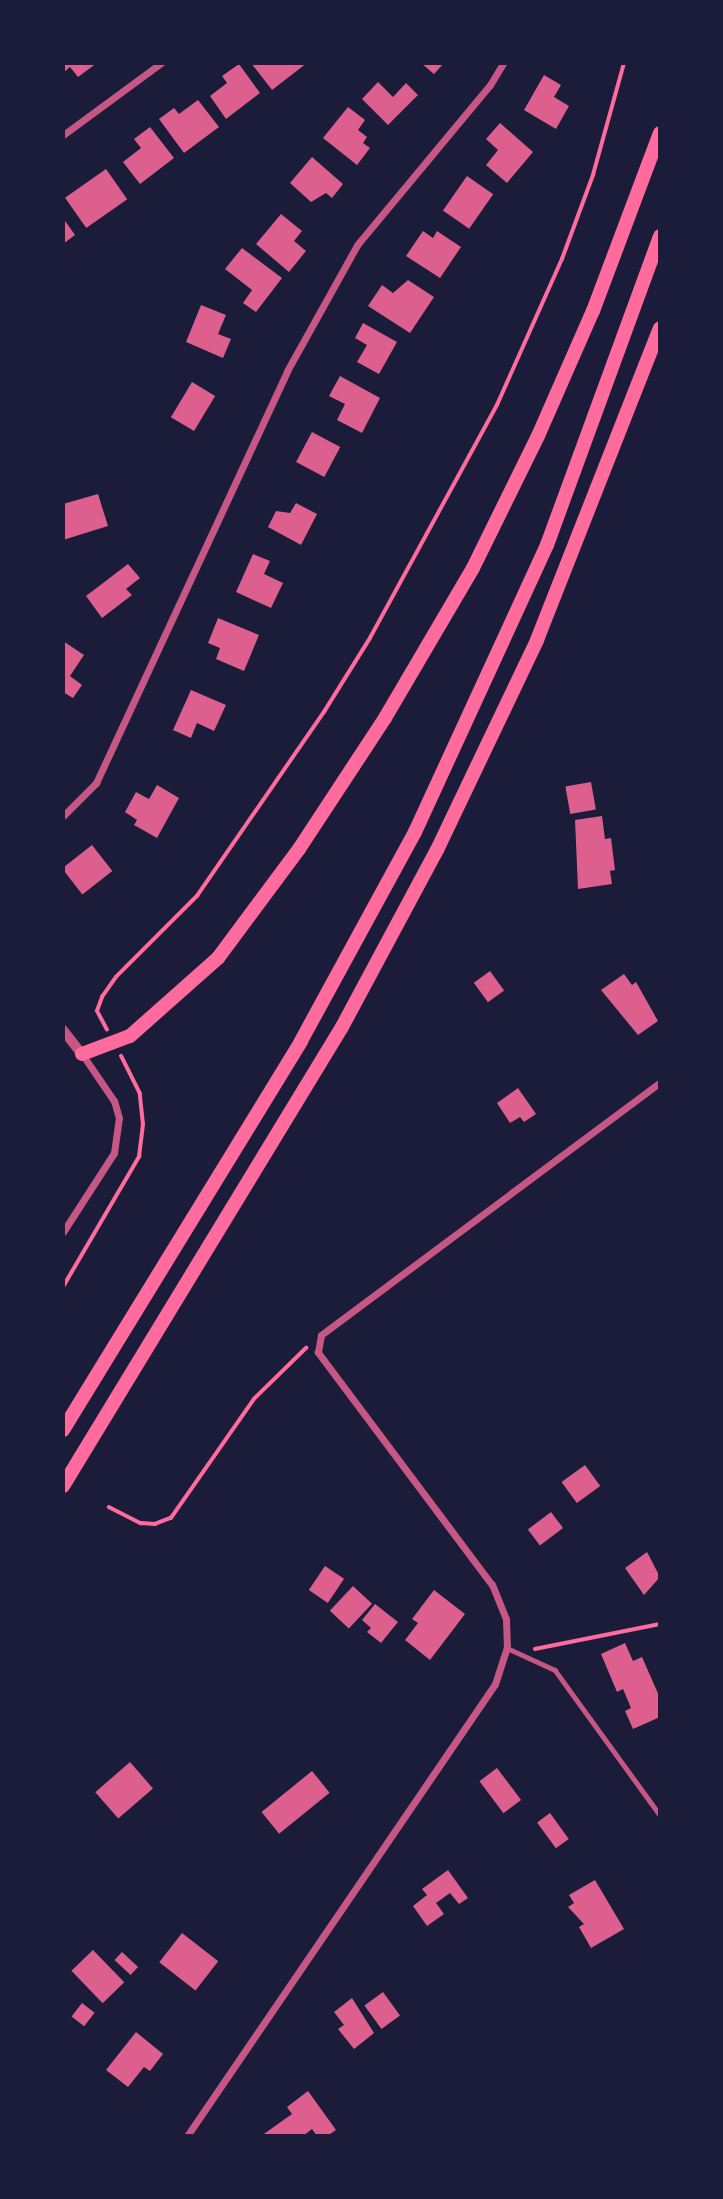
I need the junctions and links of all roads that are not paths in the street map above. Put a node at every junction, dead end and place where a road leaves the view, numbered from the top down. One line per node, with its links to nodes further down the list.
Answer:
1 (161, 63): 4 (street)
2 (503, 63): 7 (street)
3 (660, 133): 9 (highway)
4 (63, 135)
5 (660, 236): 12 (highway)
6 (660, 328): 13 (highway)
7 (63, 816)
8 (63, 1031): 9 (street)
9 (82, 1054): 11 (street)
10 (660, 1082): 14 (street)
11 (63, 1232)
12 (63, 1430)
13 (63, 1486)
14 (507, 1648): 15 (lane); 16 (street)
15 (660, 1815)
16 (187, 2136)

